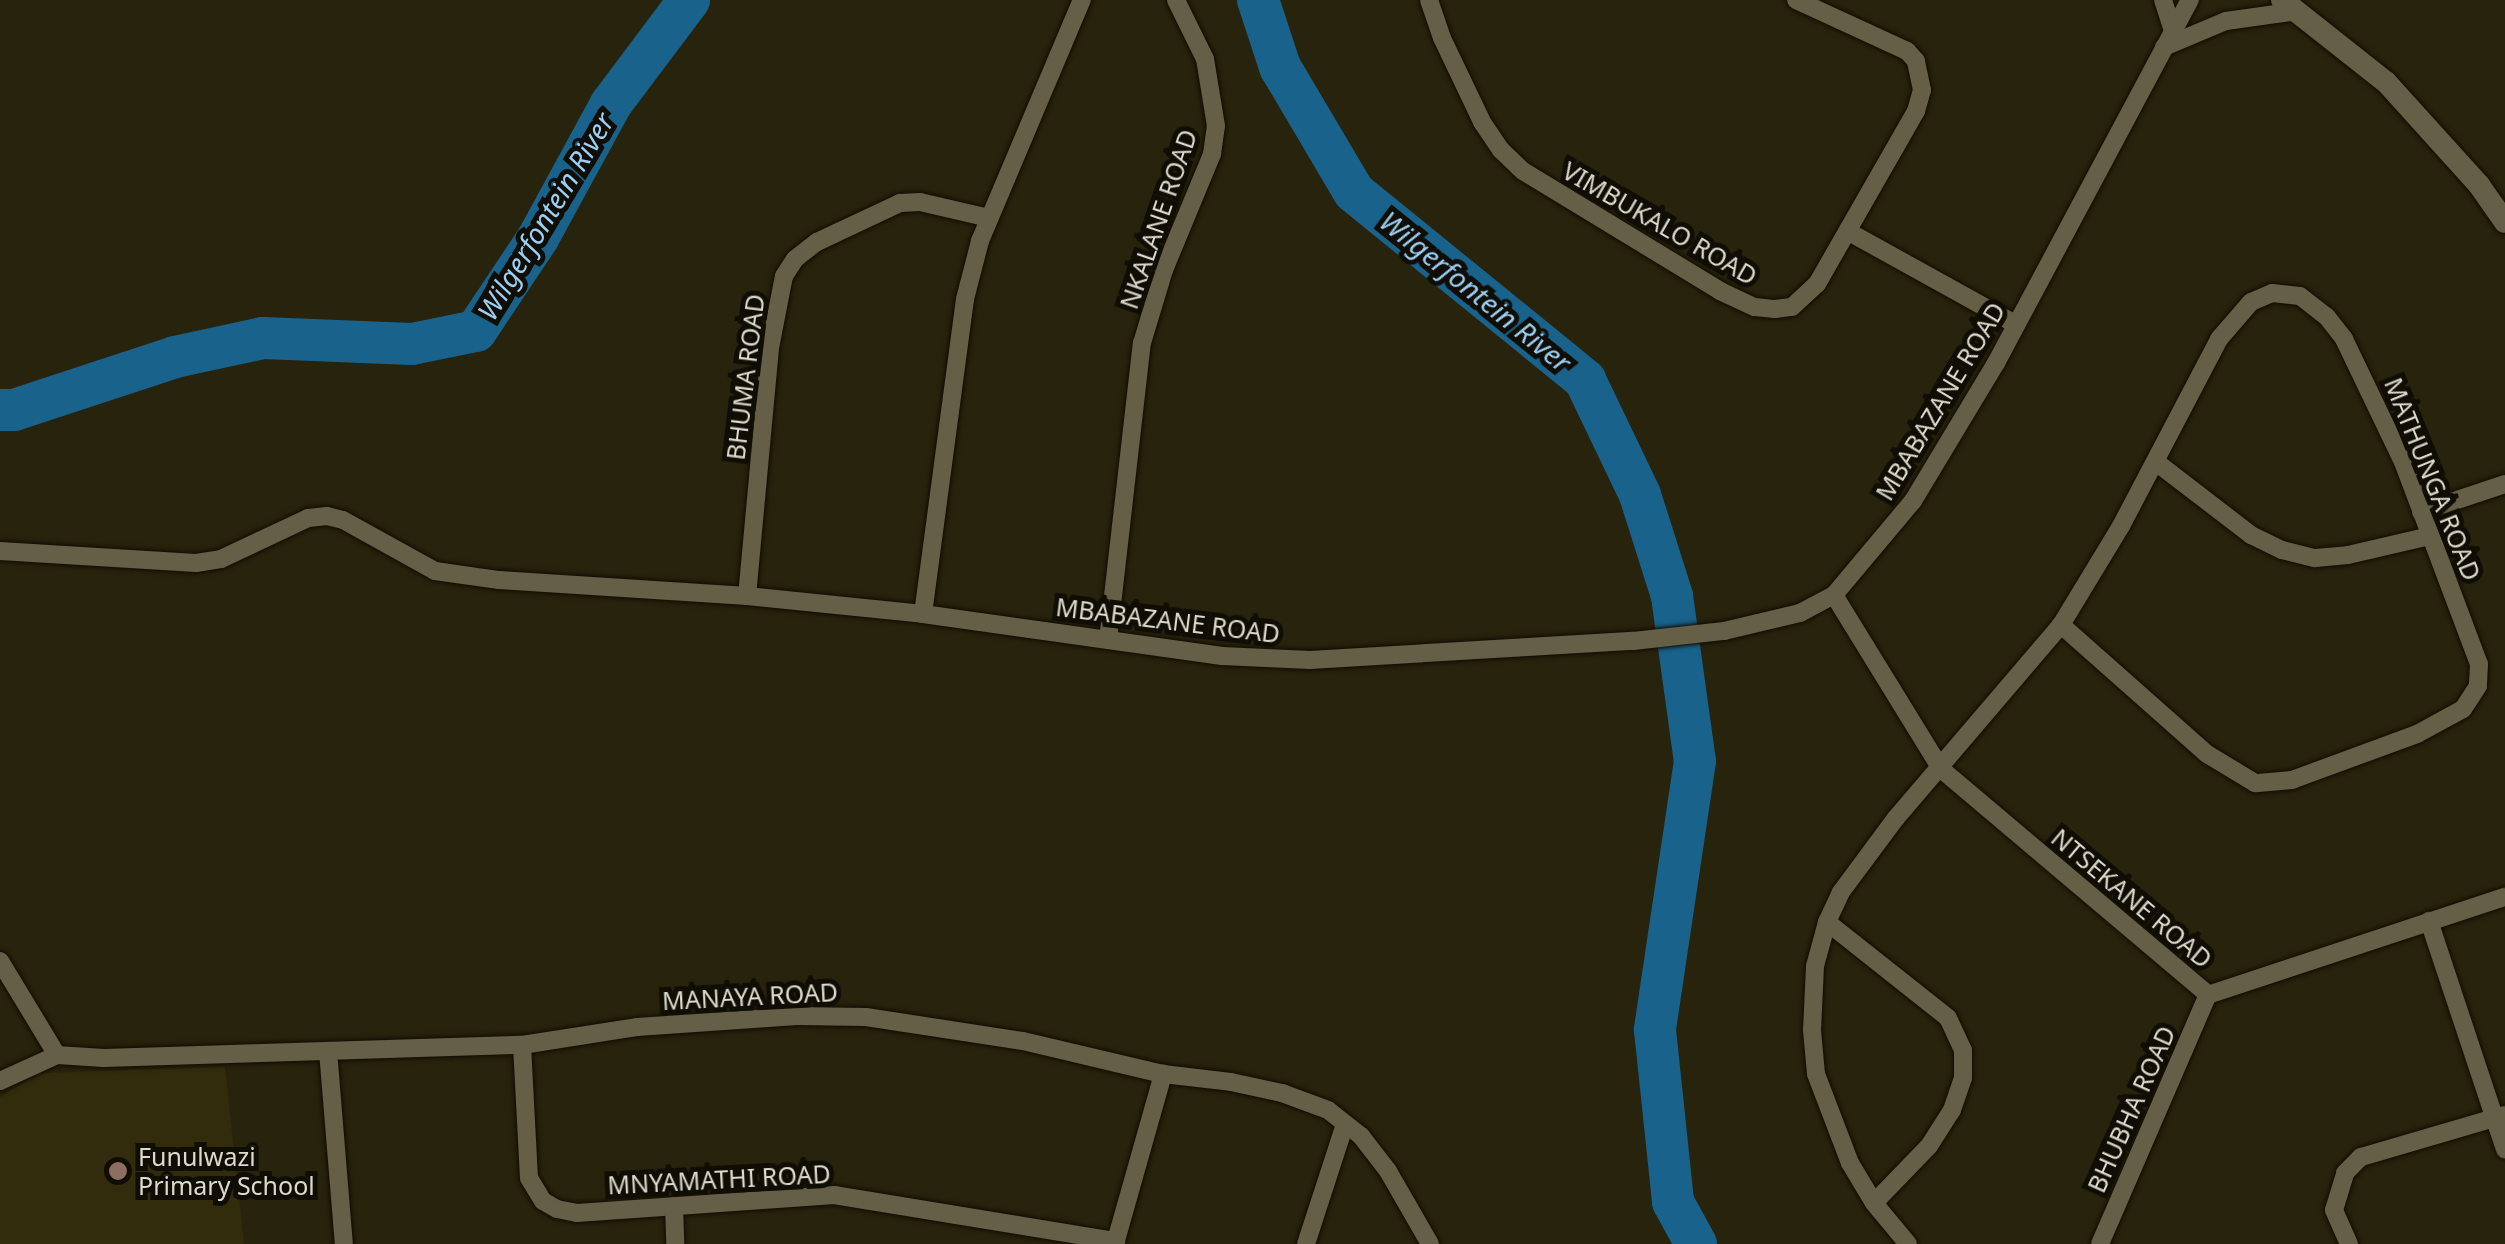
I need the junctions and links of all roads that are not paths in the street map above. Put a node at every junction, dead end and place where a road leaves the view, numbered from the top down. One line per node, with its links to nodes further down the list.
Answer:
1 (1082, 0): 10 (street)
2 (1176, 0): 23 (street, NKALANE ROAD)
3 (1429, 0): 12 (street, VIMBUKALO ROAD)
4 (1796, 0): 12 (street, VIMBUKALO ROAD)
5 (2163, 0): 8 (street)
6 (2190, 0): 8 (street, MBABAZANE ROAD)
7 (2289, 6): 9 (street); 11 (street)
8 (2173, 30): 9 (street, MBABAZANE ROAD)
9 (2164, 48): 13 (street, MBABAZANE ROAD)
10 (990, 218): 20 (street, BHUMA ROAD); 21 (street)
11 (2505, 222)
12 (1849, 232): 13 (street)
13 (2015, 324): 19 (street, MBABAZANE ROAD)
14 (2156, 462): 16 (street, MATHUNGA ROAD); 17 (street); 22 (street, MATHUNGA ROAD)
15 (2505, 484): 16 (street)
16 (2421, 512): 17 (street, MATHUNGA ROAD)
17 (2430, 536): 22 (street, MATHUNGA ROAD)
18 (0, 551): 20 (street, MBABAZANE ROAD)
19 (1834, 595): 23 (street, MBABAZANE ROAD); 24 (street, NTSEKANE ROAD)
20 (746, 596): 21 (street, MBABAZANE ROAD)
21 (924, 614): 23 (street, MBABAZANE ROAD)
22 (2060, 625): 24 (street, MATHUNGA ROAD)
23 (1108, 640)
24 (1942, 768): 27 (street, MATHUNGA ROAD); 29 (street, NTSEKANE ROAD)
25 (2505, 897): 26 (street, NTSEKANE ROAD)
26 (2430, 921): 29 (street, NTSEKANE ROAD); 35 (street)
27 (1827, 922): 38 (street, MATHUNGA ROAD); 38 (street)
28 (0, 961): 32 (street)
29 (2208, 995): 46 (street, BHUBHA ROAD)
30 (522, 1045): 31 (street, MANAYA ROAD); 33 (street, MANAYA ROAD); 39 (street, MNYAMATHI ROAD)
31 (328, 1051): 32 (street, MANAYA ROAD); 41 (street)
32 (57, 1055): 34 (street, MANAYA ROAD)
33 (1163, 1074): 36 (street, MANAYA ROAD); 40 (street)
34 (0, 1081)
35 (2499, 1116): 37 (street); 47 (street)
36 (1345, 1124): 43 (street); 44 (street, MANAYA ROAD)
37 (2505, 1150)
38 (1874, 1203): 45 (street, MATHUNGA ROAD)
39 (674, 1206): 40 (street, MNYAMATHI ROAD); 42 (street)
40 (1116, 1243)
41 (344, 1244)
42 (675, 1244)
43 (1306, 1244)
44 (1430, 1244)
45 (1908, 1244)
46 (2100, 1244)
47 (2350, 1244)

